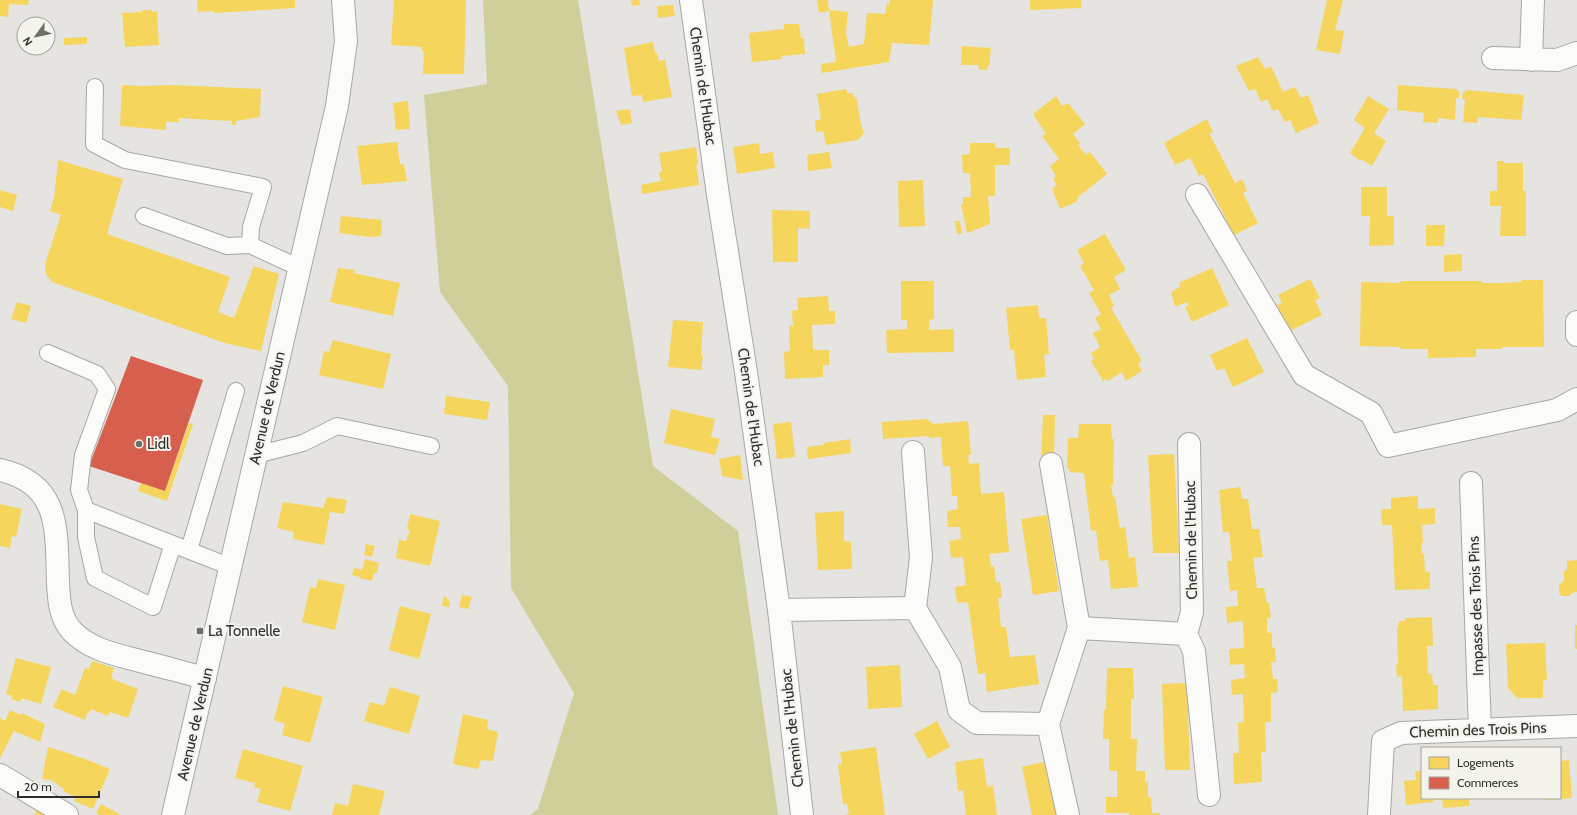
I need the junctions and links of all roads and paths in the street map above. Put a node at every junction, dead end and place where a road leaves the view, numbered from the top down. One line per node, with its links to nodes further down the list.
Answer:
1 (343, 0): 11 (street, Avenue de Verdun)
2 (691, 0): 29 (street, Chemin de l'Hubac)
3 (1533, 0): 6 (street)
4 (1577, 53): 6 (street)
5 (1493, 58): 6 (street)
6 (1531, 60)
7 (95, 87): 10 (lane)
8 (1196, 195): 16 (street)
9 (144, 216): 10 (lane)
10 (250, 246): 11 (lane)
11 (300, 268): 20 (street, Avenue de Verdun)
12 (1577, 322): 13 (street)
13 (1577, 335)
14 (48, 353): 24 (lane)
15 (236, 392): 26 (lane)
16 (1577, 399)
17 (1189, 444): 31 (street, Chemin de l'Hubac)
18 (432, 446): 20 (lane)
19 (912, 452): 28 (street)
20 (256, 456): 27 (street, Avenue de Verdun)
21 (1051, 464): 30 (street)
22 (0, 470): 32 (street)
23 (1471, 483): 35 (street, Impasse des Trois Pins)
24 (86, 510): 25 (lane); 25 (lane)
25 (173, 544): 26 (lane)
26 (189, 550): 27 (lane)
27 (231, 566): 32 (street, Avenue de Verdun)
28 (915, 608): 29 (street); 33 (street)
29 (779, 610): 40 (street, Chemin de l'Hubac)
30 (1079, 628): 31 (street); 33 (street)
31 (1186, 634): 37 (street)
32 (205, 678): 39 (street, Avenue de Verdun)
33 (1048, 724): 41 (street)
34 (1577, 726): 35 (street, Chemin des Trois Pins)
35 (1480, 730): 42 (street, Chemin des Trois Pins)
36 (0, 775): 38 (street)
37 (1209, 795)
38 (67, 815)
39 (174, 815)
40 (802, 815)
41 (1068, 815)
42 (1379, 815)

